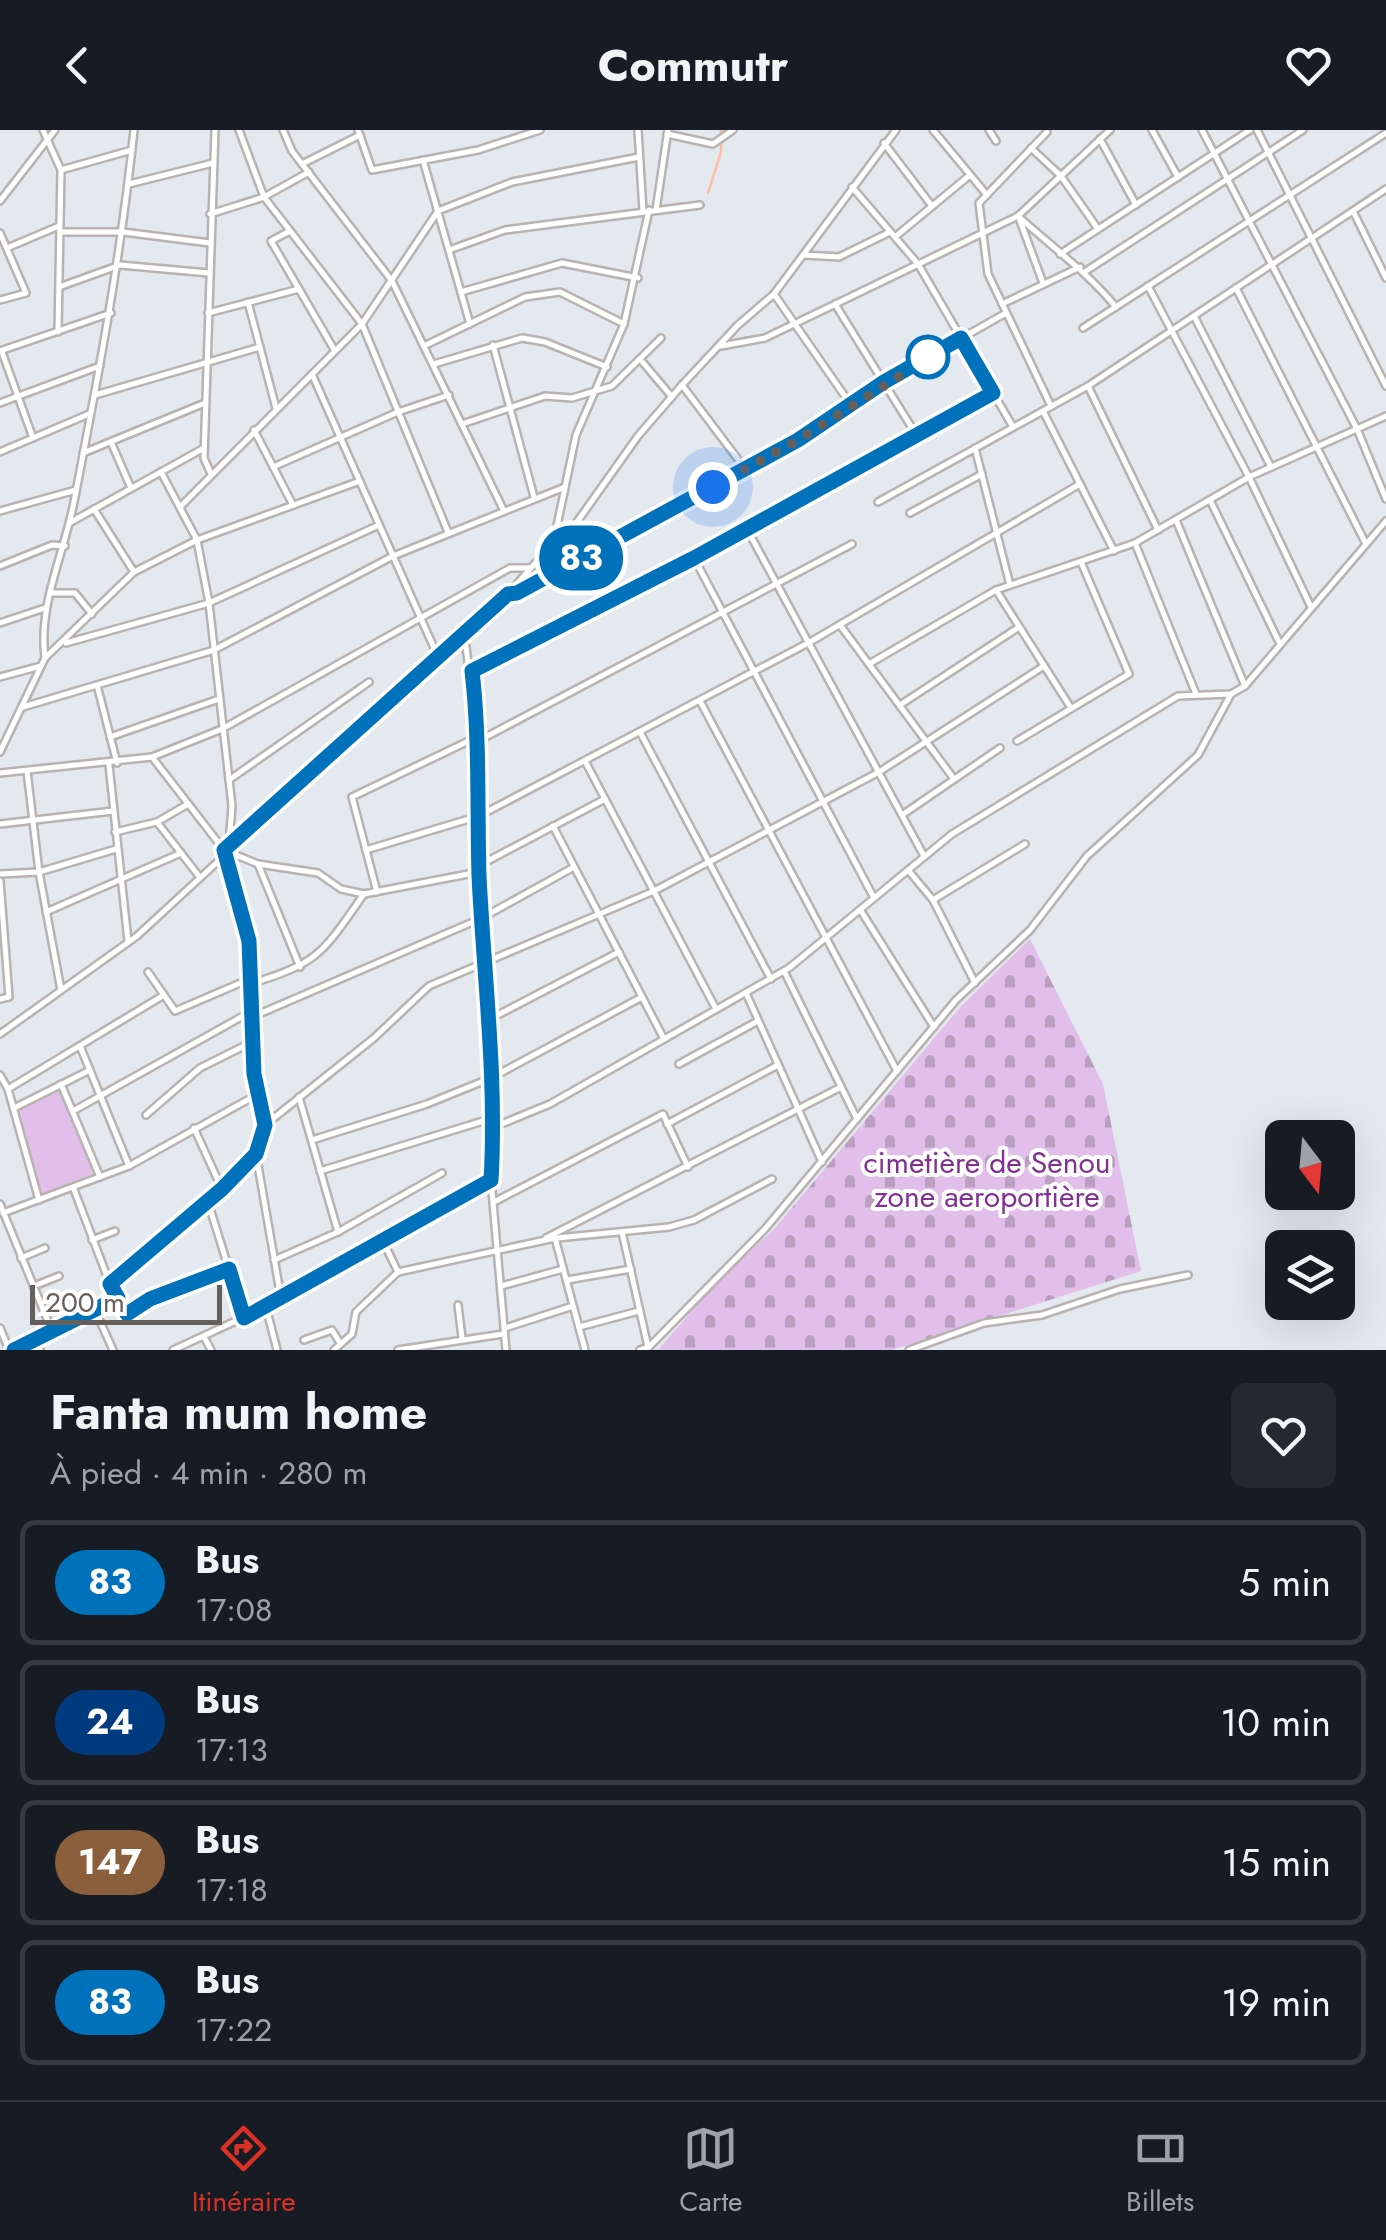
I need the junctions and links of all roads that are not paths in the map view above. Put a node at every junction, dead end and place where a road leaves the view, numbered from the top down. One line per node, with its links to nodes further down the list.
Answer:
1 (43, 130): 22 (street)
2 (54, 130): 22 (street)
3 (134, 130): 27 (street)
4 (215, 130): 32 (street)
5 (239, 130): 45 (street)
6 (283, 130): 33 (street)
7 (540, 130): 31 (street)
8 (638, 130): 30 (street)
9 (733, 130): 18 (street)
10 (896, 130): 25 (street)
11 (932, 130): 36 (street)
12 (989, 130): 24 (street)
13 (1110, 130): 23 (street)
14 (1152, 130): 38 (street)
15 (1202, 130): 28 (street)
16 (1254, 130): 28 (street); 29 (street)
17 (1303, 130): 29 (street)
18 (667, 132): 50 (street)
19 (1047, 132): 26 (street)
20 (359, 133): 31 (street); 33 (street)
21 (1386, 133): 44 (street)
22 (48, 139): 34 (street); 46 (street)
23 (1100, 139): 37 (street); 48 (street)
24 (996, 141)
25 (884, 143): 41 (street); 49 (street)
26 (1031, 148): 37 (street); 43 (street)
27 (132, 150): 34 (street); 40 (street)
28 (1215, 153): 38 (street); 39 (street)
29 (1269, 153): 39 (street); 44 (street)
30 (640, 157): 50 (street); 51 (street)
31 (424, 160): 51 (street)
32 (213, 163): 40 (street); 53 (street)
33 (302, 164): 35 (street)
34 (61, 170): 56 (street)
35 (308, 172): 45 (street); 77 (street)
36 (970, 175): 43 (street); 49 (street)
37 (1061, 176): 54 (street); 57 (street)
38 (1178, 177): 48 (street)
39 (1229, 179): 55 (street); 73 (street)
40 (128, 184): 59 (street)
41 (852, 187): 62 (street); 68 (street)
42 (1386, 189): 52 (street)
43 (987, 195): 61 (street)
44 (1290, 195): 55 (street); 63 (street)
45 (264, 197): 53 (street); 58 (street)
46 (0, 201)
47 (700, 205): 50 (street)
48 (1136, 205): 57 (street)
49 (932, 206): 62 (street)
50 (649, 210): 66 (street); 75 (street)
51 (438, 211): 66 (street); 77 (street)
52 (1353, 211): 63 (street); 76 (street)
53 (210, 214): 64 (street)
54 (1018, 216): 61 (street); 67 (street); 78 (street)
55 (1252, 220): 69 (street); 79 (street)
56 (60, 229): 59 (street); 65 (street); 80 (street)
57 (1098, 229): 67 (street)
58 (290, 231): 82 (street); 95 (street)
59 (124, 232): 64 (street); 71 (street)
60 (0, 233): 65 (street)
61 (982, 233): 70 (street); 88 (street)
62 (893, 234): 68 (street); 70 (street)
63 (1312, 238): 69 (street); 118 (street)
64 (210, 243): 74 (street)
65 (6, 248): 85 (street)
66 (449, 250): 83 (street)
67 (1060, 254): 72 (street)
68 (803, 255): 84 (street)
69 (1274, 263): 81 (street); 137 (street)
70 (918, 264): 87 (street); 102 (street)
71 (120, 265): 74 (street); 80 (street); 91 (street)
72 (1080, 267): 73 (street); 78 (street)
73 (1086, 272): 89 (street)
74 (209, 273): 90 (street)
75 (638, 278): 83 (street); 97 (street)
76 (1386, 278)
77 (392, 281): 95 (street); 104 (street)
78 (1044, 284): 88 (street)
79 (1148, 286): 89 (street); 99 (street)
80 (59, 287): 100 (street)
81 (1236, 288): 93 (street); 143 (street)
82 (300, 289): 86 (street); 108 (street)
83 (461, 292): 96 (street)
84 (774, 294): 94 (street); 106 (street)
85 (0, 300)
86 (248, 302): 90 (street); 103 (street)
87 (835, 304): 94 (street); 115 (street)
88 (1002, 304): 92 (street)
89 (1116, 307): 98 (street)
90 (208, 312): 110 (street)
91 (111, 313): 100 (street); 112 (street)
92 (1006, 313): 102 (street); 128 (street)
93 (1194, 316): 99 (street); 149 (street)
94 (794, 323): 106 (street); 127 (street)
95 (362, 324): 108 (street); 132 (street)
96 (470, 324): 97 (street); 104 (street)
97 (624, 324): 113 (street)
98 (1083, 328)
99 (1172, 331): 117 (street); 154 (street)
100 (58, 332): 107 (street)
101 (661, 338): 109 (street)
102 (961, 338): 115 (street); 120 (street)
103 (260, 346): 110 (street); 129 (street)
104 (425, 346): 111 (street)
105 (493, 346): 111 (street); 113 (street); 130 (street)
106 (718, 346): 116 (street)
107 (1, 350): 123 (street)
108 (335, 351): 114 (street)
109 (640, 359): 119 (street); 124 (street)
110 (206, 362): 121 (street); 126 (street)
111 (434, 364): 122 (street)
112 (100, 366): 121 (street); 123 (street)
113 (607, 367): 119 (street)
114 (312, 373): 129 (street); 140 (street)
115 (884, 382): 127 (street); 139 (street)
116 (682, 385): 124 (street); 150 (street)
117 (1088, 386): 128 (street); 175 (street)
118 (1386, 386)
119 (596, 391): 130 (street); 157 (street)
120 (993, 393): 136 (street); 139 (street)
121 (95, 395): 133 (street)
122 (449, 395): 132 (street); 135 (street)
123 (18, 396): 125 (street); 141 (street)
124 (672, 397): 179 (street)
125 (0, 403)
126 (205, 404): 142 (street); 144 (street)
127 (851, 404): 150 (street)
128 (1052, 406): 131 (street)
129 (276, 408): 138 (street)
130 (510, 408): 135 (street); 160 (street)
131 (1043, 411): 136 (street); 156 (street)
132 (398, 412): 140 (street); 176 (street)
133 (91, 414): 141 (street); 147 (street)
134 (1386, 416): 137 (street)
135 (462, 424): 167 (street)
136 (1013, 427): 145 (street)
137 (1357, 428): 143 (street); 161 (street)
138 (254, 430): 148 (street); 152 (street)
139 (917, 436): 174 (street)
140 (340, 437): 148 (street); 155 (street)
141 (34, 438): 146 (street)
142 (111, 442): 147 (street); 158 (street)
143 (1317, 446): 149 (street); 182 (street)
144 (204, 448): 151 (street); 152 (street)
145 (975, 448): 153 (street); 163 (street)
146 (0, 452)
147 (84, 453): 159 (street)
148 (273, 466): 164 (street)
149 (1271, 467): 154 (street)
150 (746, 470): 195 (street)
151 (161, 472): 158 (street); 165 (street)
152 (212, 474): 165 (street)
153 (982, 474): 169 (street); 177 (street)
154 (1249, 477): 162 (street); 198 (street)
155 (360, 480): 164 (street); 173 (street)
156 (1080, 484): 177 (street); 184 (street)
157 (565, 487): 160 (street); 179 (street)
158 (131, 488): 166 (street)
159 (76, 490): 168 (street); 172 (street)
160 (534, 498): 167 (street)
161 (1386, 499)
162 (1210, 500): 170 (street); 208 (street)
163 (878, 502)
164 (293, 505): 178 (street)
165 (180, 508): 178 (street)
166 (94, 509): 172 (street); 190 (street)
167 (503, 509): 176 (street)
168 (0, 511)
169 (910, 513)
170 (1176, 520): 175 (street); 219 (street)
171 (1386, 520): 182 (street)
172 (70, 523): 183 (street)
173 (379, 525): 185 (street); 196 (street)
174 (747, 529): 186 (street); 191 (street)
175 (1158, 530): 180 (street)
176 (448, 532): 185 (street)
177 (997, 533): 192 (street); 203 (street)
178 (197, 540): 190 (street); 196 (street)
179 (553, 542): 189 (street)
180 (1135, 543): 184 (street); 221 (street)
181 (852, 544): 191 (street)
182 (1366, 544): 198 (street)
183 (64, 546): 188 (street); 194 (street)
184 (1114, 550): 187 (street)
185 (393, 556): 201 (street); 209 (street)
186 (694, 558): 199 (street); 214 (street)
187 (1080, 562): 192 (street); 226 (street)
188 (0, 566)
189 (530, 568): 195 (street); 201 (street)
190 (134, 572): 200 (street)
191 (778, 584): 199 (street); 206 (street)
192 (1010, 586): 193 (street)
193 (996, 590): 204 (street); 212 (street)
194 (50, 593): 197 (street); 200 (street)
195 (508, 594): 205 (street)
196 (209, 603): 207 (street); 209 (street)
197 (46, 608): 202 (street); 211 (street)
198 (1311, 608): 208 (street)
199 (723, 613): 215 (street); 230 (street)
200 (92, 614): 207 (street)
201 (419, 615): 210 (street); 227 (street)
202 (0, 623)
203 (840, 624): 206 (street); 212 (street)
204 (1019, 627): 213 (street); 224 (street)
205 (464, 634): 210 (street); 214 (street)
206 (810, 642): 215 (street); 240 (street)
207 (63, 643): 211 (street)
208 (1280, 644): 219 (street)
209 (214, 650): 218 (street); 222 (street)
210 (438, 659): 256 (street)
211 (44, 662): 216 (street); 225 (street)
212 (869, 664): 224 (street)
213 (1044, 666): 226 (street); 232 (street)
214 (472, 671): 230 (street)
215 (754, 672): 223 (street); 244 (street)
216 (0, 677)
217 (369, 682): 241 (street)
218 (97, 685): 225 (street); 229 (street)
219 (1244, 686): 220 (street)
220 (1231, 694): 221 (street); 288 (street)
221 (1196, 695): 260 (street)
222 (218, 699): 227 (street); 229 (street)
223 (700, 700): 228 (street); 254 (street)
224 (899, 705): 232 (street)
225 (23, 707): 234 (street)
226 (1072, 708): 231 (street)
227 (222, 729): 235 (street); 241 (street)
228 (640, 732): 236 (street); 261 (street)
229 (110, 738): 237 (street)
230 (479, 738): 248 (street); 258 (street)
231 (1017, 741)
232 (926, 742): 240 (street); 242 (street)
233 (1000, 748): 242 (street)
234 (0, 752)
235 (152, 757): 237 (street); 245 (street)
236 (586, 761): 243 (street); 248 (street)
237 (113, 764): 238 (street); 246 (street)
238 (27, 771): 239 (street); 249 (street)
239 (0, 772)
240 (879, 772): 244 (street); 247 (street)
241 (228, 780): 256 (street)
242 (954, 780): 247 (street)
243 (605, 799): 252 (street); 270 (street)
244 (823, 802): 254 (street); 273 (street)
245 (188, 804): 250 (street); 256 (street)
246 (113, 811): 249 (street); 253 (street)
247 (902, 815): 260 (street)
248 (479, 816): 258 (street); 264 (street)
249 (33, 822): 251 (street); 266 (street)
250 (157, 822): 253 (street); 259 (street)
251 (0, 824)
252 (553, 826): 263 (street); 264 (street)
253 (115, 832): 257 (street)
254 (767, 832): 261 (street); 279 (street)
255 (1025, 844): 274 (street)
256 (226, 848): 262 (street); 267 (street); 287 (street)
257 (116, 849): 266 (street); 269 (street)
258 (366, 850): 271 (street)
259 (181, 853): 267 (street); 269 (street)
260 (924, 856): 265 (street)
261 (709, 862): 270 (street); 286 (street)
262 (258, 864): 272 (street); 283 (street)
263 (574, 867): 277 (street); 278 (street)
264 (479, 869): 271 (street); 278 (street)
265 (908, 870): 273 (street); 274 (street)
266 (39, 872): 268 (street); 276 (street)
267 (198, 875): 280 (street)
268 (0, 877): 293 (street)
269 (119, 880): 276 (street); 280 (street)
270 (654, 891): 277 (street); 294 (street)
271 (376, 892): 272 (street)
272 (364, 894): 283 (street)
273 (874, 898): 275 (street)
274 (933, 900): 288 (street)
275 (860, 910): 279 (street); 298 (street)
276 (46, 912): 289 (street)
277 (599, 915): 281 (street); 282 (street)
278 (482, 918): 282 (street); 295 (street)
279 (826, 938): 284 (street); 306 (street)
280 (128, 942): 289 (street)
281 (619, 952): 292 (street); 296 (street)
282 (484, 966): 296 (street); 314 (street)
283 (300, 967): 287 (street)
284 (784, 971): 286 (street); 310 (street)
285 (148, 972): 291 (street)
286 (771, 979): 290 (street)
287 (252, 980): 291 (street); 295 (street)
288 (975, 983): 298 (street)
289 (61, 990): 299 (street)
290 (746, 993): 294 (street); 297 (street)
291 (164, 995): 302 (street)
292 (642, 996): 300 (street); 308 (street)
293 (0, 999)
294 (716, 1009): 300 (street)
295 (252, 1014): 301 (street); 313 (street)
296 (487, 1021): 308 (street)
297 (758, 1021): 303 (street); 304 (street)
298 (934, 1027): 306 (street)
299 (0, 1034)
300 (664, 1039): 323 (street)
301 (252, 1042): 312 (street); 318 (street)
302 (80, 1046): 305 (street); 311 (street)
303 (679, 1064)
304 (778, 1065): 316 (street); 321 (street)
305 (90, 1070): 309 (street); 313 (street)
306 (897, 1071): 320 (street)
307 (0, 1075): 311 (street)
308 (491, 1078): 319 (street); 325 (street)
309 (61, 1084): 315 (street); 317 (street)
310 (842, 1087): 316 (street); 320 (street)
311 (8, 1089): 315 (street)
312 (259, 1094): 322 (street); 324 (street)
313 (101, 1097): 317 (street); 328 (street)
314 (299, 1097): 322 (street); 325 (street)
315 (14, 1108): 337 (street)
316 (798, 1110): 327 (street); 329 (street)
317 (72, 1111): 332 (street)
318 (146, 1115)
319 (494, 1118): 323 (street); 330 (street)
320 (857, 1119): 327 (street)
321 (668, 1124): 329 (street); 339 (street)
322 (265, 1125): 326 (street)
323 (494, 1126): 334 (street)
324 (194, 1128): 328 (street); 336 (street)
325 (312, 1140): 330 (street)
326 (256, 1154): 336 (street); 352 (street)
327 (822, 1162): 383 (street)
328 (129, 1166): 332 (street)
329 (688, 1167): 347 (street)
330 (320, 1171): 343 (street)
331 (442, 1173): 343 (street)
332 (100, 1177): 335 (street)
333 (772, 1179): 344 (street)
334 (491, 1180): 339 (street); 348 (street)
335 (73, 1187): 337 (street); 346 (street)
336 (222, 1189): 338 (street)
337 (39, 1200): 341 (street)
338 (208, 1202): 353 (street); 360 (street)
339 (494, 1202): 350 (street)
340 (0, 1204): 341 (street)
341 (3, 1218): 351 (street)
342 (114, 1231): 346 (street)
343 (338, 1232): 352 (street)
344 (622, 1232): 345 (street); 355 (street)
345 (556, 1238): 347 (street); 354 (street)
346 (92, 1240): 360 (street)
347 (541, 1240): 350 (street)
348 (383, 1242): 356 (street); 364 (street)
349 (45, 1248): 351 (street)
350 (498, 1250): 356 (street); 362 (street)
351 (21, 1258): 361 (street)
352 (274, 1260): 364 (street)
353 (229, 1269): 363 (street); 370 (street)
354 (564, 1269): 359 (street); 362 (street)
355 (631, 1269): 359 (street); 369 (street)
356 (398, 1272): 380 (street)
357 (1188, 1275): 395 (street)
358 (59, 1276): 361 (street)
359 (566, 1280): 366 (street)
360 (110, 1284): 363 (street)
361 (33, 1286): 373 (street)
362 (501, 1286): 374 (street)
363 (118, 1298): 368 (street)
364 (281, 1298): 367 (street)
365 (458, 1304): 376 (street)
366 (573, 1306): 371 (street); 374 (street)
367 (266, 1307): 370 (street); 389 (street)
368 (94, 1310): 373 (street); 386 (street)
369 (640, 1310): 371 (street); 383 (street)
370 (244, 1318): 375 (street)
371 (579, 1327): 394 (street)
372 (0, 1328): 384 (street)
373 (52, 1331): 378 (street)
374 (504, 1331): 377 (street); 393 (street)
375 (204, 1337): 382 (street); 388 (street)
376 (462, 1338): 377 (street); 381 (street)
377 (471, 1338): 392 (street)
378 (34, 1340): 384 (street); 385 (street)
379 (304, 1340): 380 (street)
380 (340, 1343): 390 (street)
381 (411, 1347): 391 (street)
382 (183, 1348): 387 (street)
383 (645, 1349)
384 (12, 1350)
385 (40, 1350)
386 (113, 1350)
387 (174, 1350)
388 (211, 1350)
389 (277, 1350)
390 (334, 1350)
391 (398, 1350)
392 (472, 1350)
393 (506, 1350)
394 (585, 1350)
395 (908, 1350)

